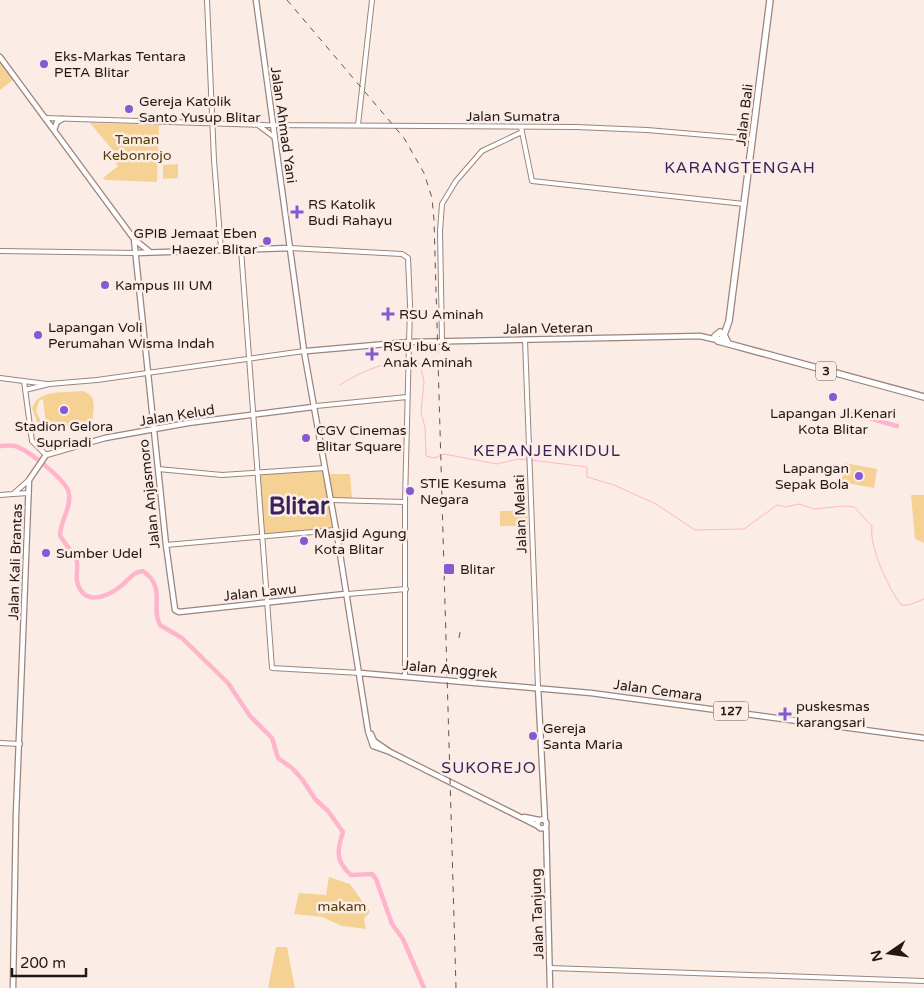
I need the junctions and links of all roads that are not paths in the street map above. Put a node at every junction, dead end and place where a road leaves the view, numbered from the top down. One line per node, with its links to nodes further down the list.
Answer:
1 (207, 0): 9 (main road)
2 (256, 0): 12 (main road, Jalan Ahmad Yani)
3 (372, 0): 10 (main road)
4 (770, 0): 16 (highway, Jalan Bali)
5 (0, 57): 6 (main road)
6 (2, 63): 7 (main road)
7 (45, 118): 8 (main road, Jalan Sumatra); 13 (main road)
8 (62, 120): 9 (main road, Jalan Sumatra); 13 (main road)
9 (212, 123): 11 (main road, Jalan Sumatra); 21 (main road)
10 (358, 123): 12 (main road, Jalan Sumatra); 14 (main road, Jalan Sumatra)
11 (257, 124): 12 (main road, Jalan Sumatra); 15 (main road)
12 (272, 125): 15 (main road, Jalan Ahmad Yani)
13 (54, 130): 18 (main road)
14 (521, 130): 16 (main road, Jalan Sumatra); 17 (main road); 30 (main road)
15 (274, 137): 19 (main road, Jalan Ahmad Yani)
16 (753, 139): 17 (highway, Jalan Bali)
17 (744, 204): 25 (highway, Jalan Bali)
18 (134, 238): 23 (main road); 24 (main road, Jalan Anjasmoro)
19 (290, 248): 20 (main road); 29 (main road); 32 (main road, Jalan Ahmad Yani)
20 (242, 249): 21 (main road); 33 (main road)
21 (221, 250): 23 (main road)
22 (0, 251): 24 (main road)
23 (152, 253): 24 (main road)
24 (136, 254): 34 (main road, Jalan Anjasmoro)
25 (722, 334): 26 (main road, Jalan Veteran); 28 (highway); 31 (highway)
26 (700, 336): 27 (main road, Jalan Veteran); 28 (main road, Jalan Veteran)
27 (525, 340): 30 (main road, Jalan Veteran); 63 (main road, Jalan Melati)
28 (718, 340): 31 (highway, 3)
29 (409, 342): 30 (main road, Jalan Veteran); 32 (main road, Jalan Veteran); 39 (main road)
30 (442, 342)
31 (728, 343): 40 (highway, 3)
32 (305, 351): 33 (main road); 41 (main road, Jalan Ahmad Yani)
33 (250, 357): 34 (main road); 42 (main road)
34 (148, 372): 37 (main road); 43 (main road, Jalan Anjasmoro)
35 (0, 378): 36 (main road)
36 (24, 381): 37 (main road); 38 (main road)
37 (50, 384): 38 (main road)
38 (25, 390): 44 (main road)
39 (407, 398): 41 (main road); 53 (main road)
40 (924, 398)
41 (314, 406): 42 (main road, Jalan Kelud); 45 (main road, Jalan Ahmad Yani)
42 (254, 415): 43 (main road, Jalan Kelud); 47 (main road)
43 (154, 429): 44 (main road, Jalan Kelud); 46 (main road, Jalan Anjasmoro)
44 (46, 457): 48 (main road)
45 (325, 468): 47 (main road); 52 (main road, Jalan Ahmad Yani)
46 (158, 469): 47 (main road); 56 (main road, Jalan Anjasmoro)
47 (258, 474): 55 (main road)
48 (29, 480): 49 (main road, Jalan Kali Brantas); 50 (main road)
49 (29, 493): 50 (main road); 66 (main road, Jalan Kali Brantas)
50 (13, 494): 51 (main road)
51 (0, 495)
52 (331, 500): 53 (main road); 54 (main road, Jalan Ahmad Yani)
53 (405, 502): 57 (main road)
54 (336, 530): 55 (main road); 58 (main road, Jalan Ahmad Yani)
55 (263, 537): 56 (main road); 59 (main road)
56 (166, 545): 60 (main road, Jalan Anjasmoro)
57 (406, 589): 58 (main road); 62 (main road)
58 (347, 594): 59 (main road, Jalan Lawu); 61 (main road, Jalan Ahmad Yani)
59 (266, 604): 60 (main road, Jalan Lawu); 61 (main road)
60 (177, 612)
61 (360, 673): 62 (main road, Jalan Anggrek); 67 (main road, Jalan Ahmad Yani)
62 (405, 676): 63 (main road, Jalan Anggrek)
63 (538, 687): 64 (main road, Jalan Cemara / 127); 68 (main road)
64 (924, 738)
65 (0, 743): 66 (main road)
66 (20, 744): 73 (main road, Jalan Kali Brantas)
67 (522, 816): 68 (main road); 69 (main road)
68 (542, 821): 69 (main road); 70 (main road, Jalan Tanjung)
69 (539, 827): 70 (main road, Jalan Tanjung)
70 (545, 840): 71 (main road, Jalan Tanjung)
71 (550, 968): 72 (main road); 74 (main road, Jalan Tanjung)
72 (924, 981)
73 (13, 988)
74 (550, 988)

